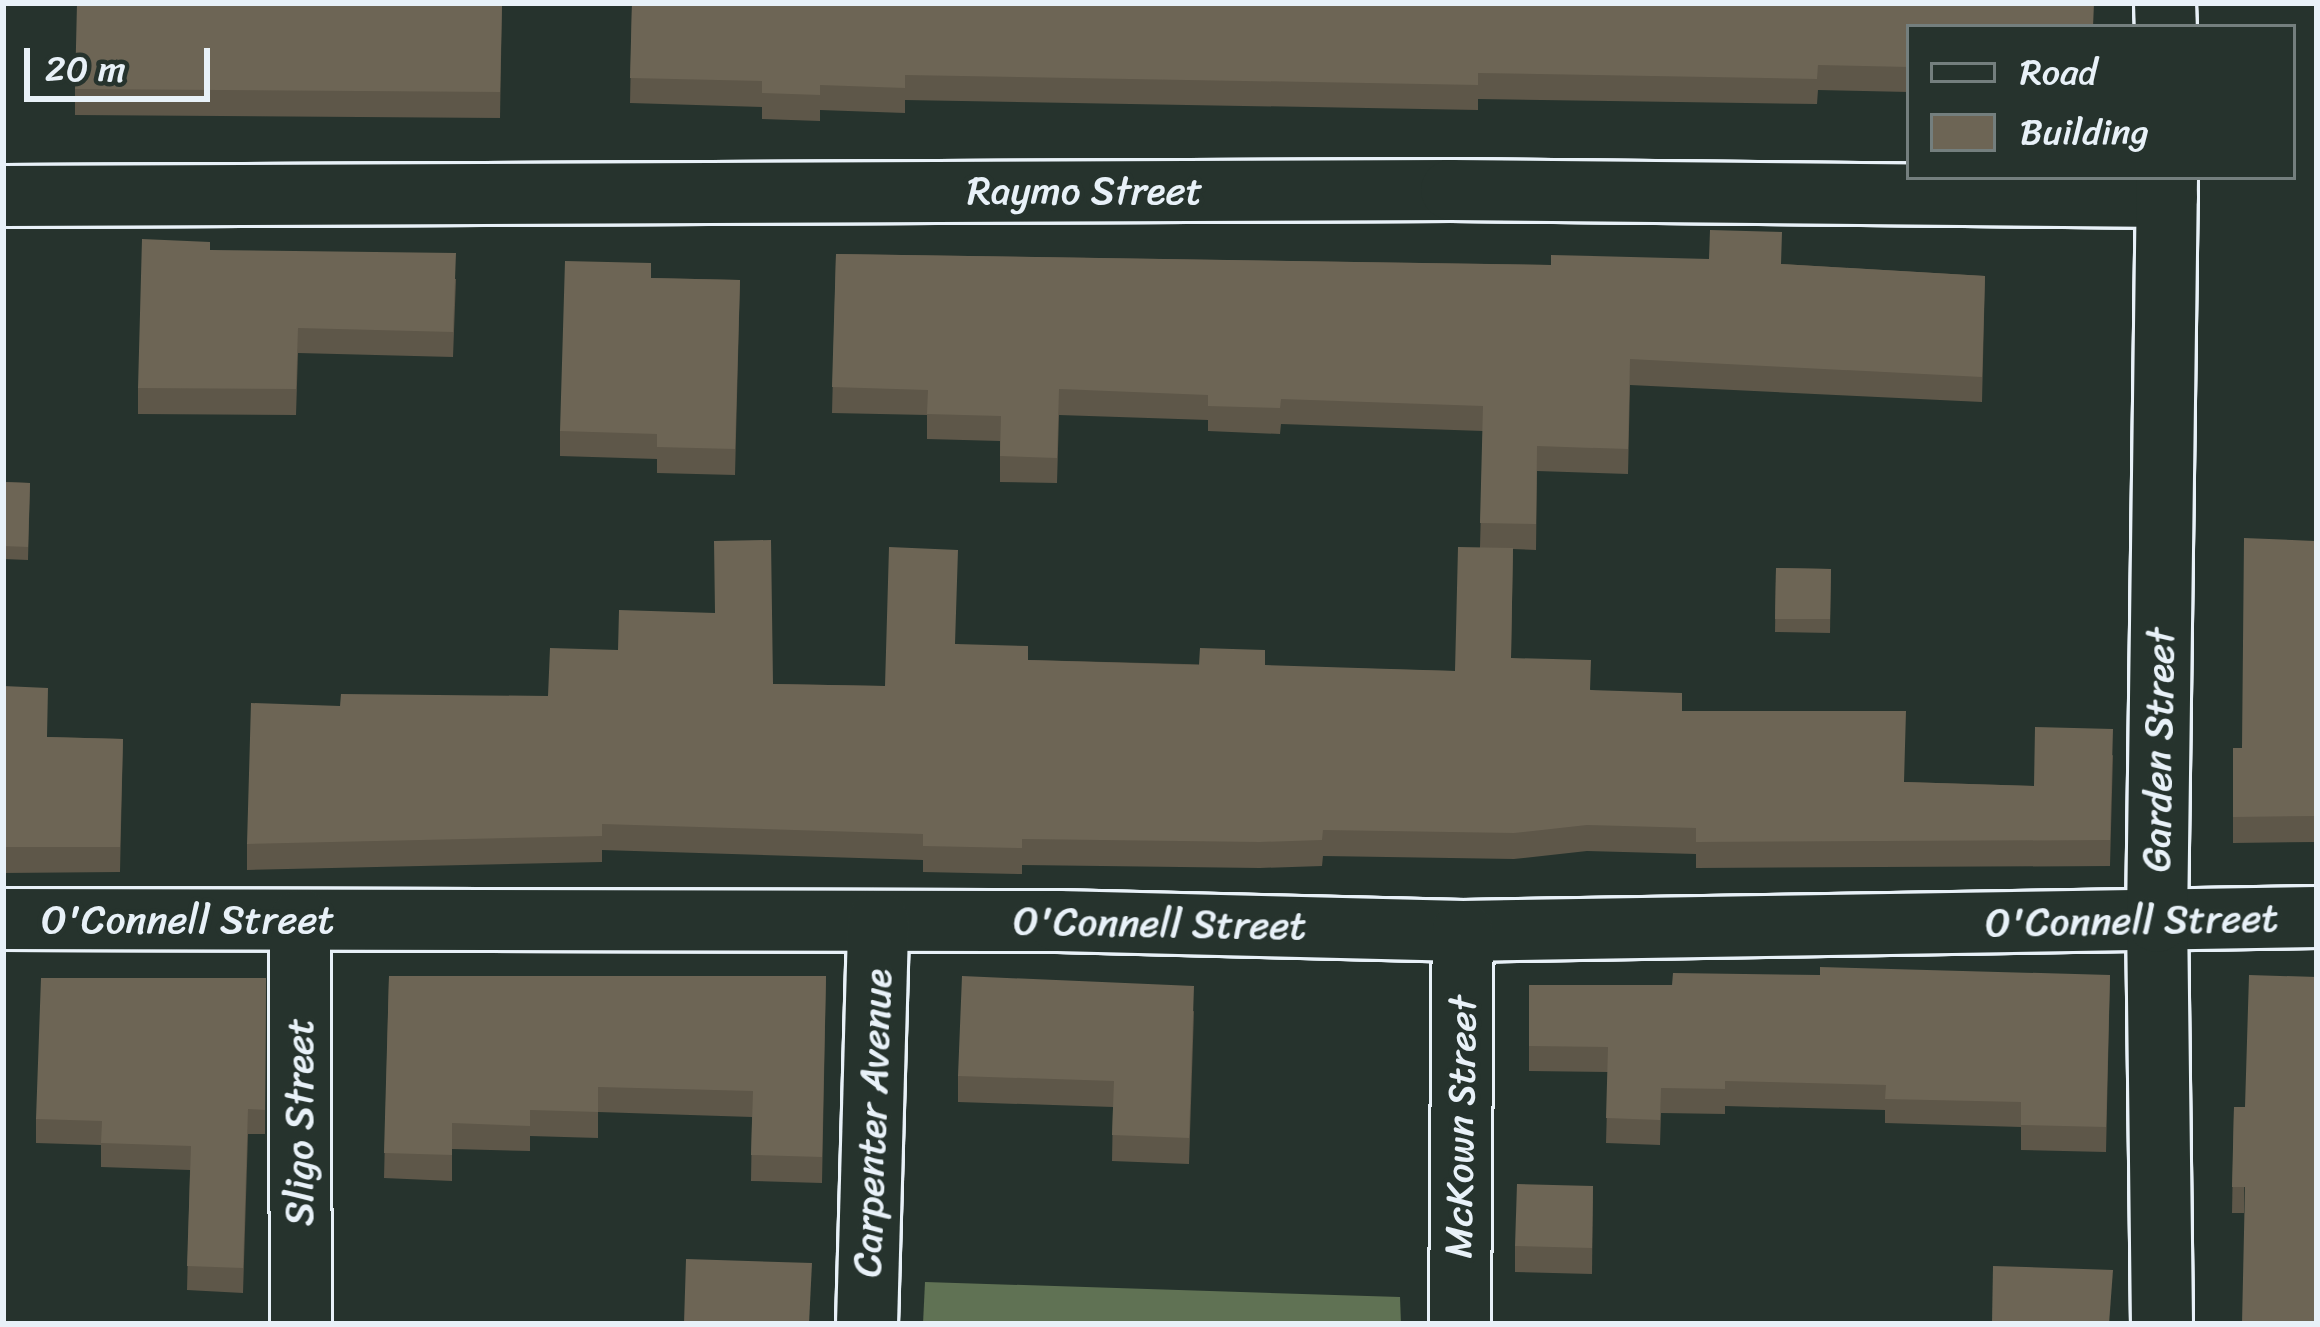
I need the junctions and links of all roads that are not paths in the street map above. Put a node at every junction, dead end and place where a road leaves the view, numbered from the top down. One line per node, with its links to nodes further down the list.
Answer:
1 (2167, 187): 2 (street, Raymo Street); 7 (street, Garden Street)
2 (3, 196)
3 (2317, 917): 7 (street, O'Connell Street)
4 (3, 919): 5 (street, O'Connell Street)
5 (300, 920): 6 (street, O'Connell Street); 9 (street, Sligo Street)
6 (878, 921): 8 (street, O'Connell Street); 10 (street, Carpenter Avenue)
7 (2157, 922): 8 (street, O'Connell Street); 12 (street, Garden Street)
8 (1463, 931): 11 (street, McKown Street)
9 (301, 1324)
10 (867, 1324)
11 (1460, 1324)
12 (2162, 1324)

